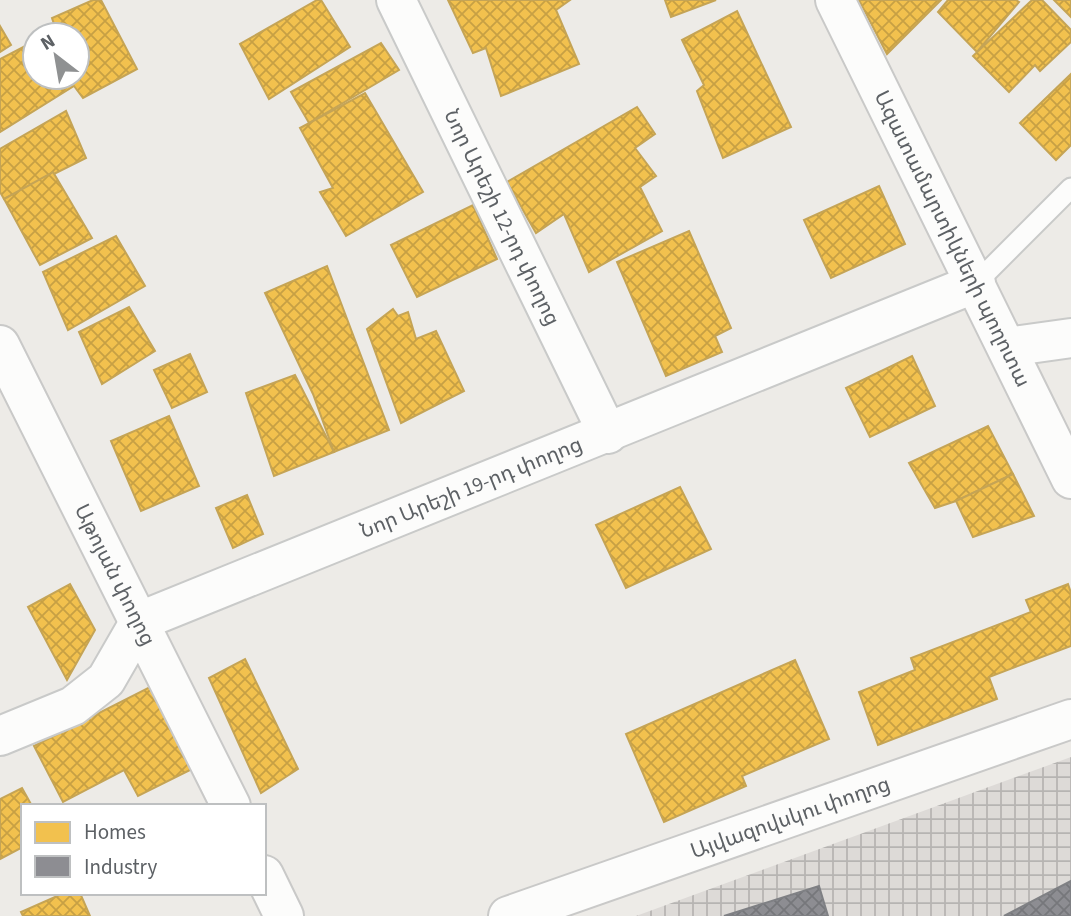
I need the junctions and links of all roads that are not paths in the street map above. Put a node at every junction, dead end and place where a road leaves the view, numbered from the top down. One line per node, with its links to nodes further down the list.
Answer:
1 (396, 0): 8 (street, Նոր Արեշի 12-րդ փողոց)
2 (835, 0): 4 (street, Ազատամարտիկների պողոտա)
3 (1071, 188): 4 (lane)
4 (975, 283): 7 (street, Ազատամարտիկների պողոտա); 8 (street, Նոր Արեշի 19-րդ փողոց)
5 (1071, 338): 7 (street)
6 (0, 345): 10 (street, Աթոյան փողոց)
7 (1007, 347): 9 (street, Ազատամարտիկների պողոտա)
8 (608, 434): 10 (street, Նոր Արեշի 19-րդ փողոց)
9 (1071, 479)
10 (141, 621): 12 (street); 13 (street, Աթոյան փողոց)
11 (1071, 719): 16 (street, Այվազովսկու փողոց)
12 (0, 736)
13 (229, 804)
14 (266, 879): 15 (street)
15 (284, 916)
16 (509, 916)

